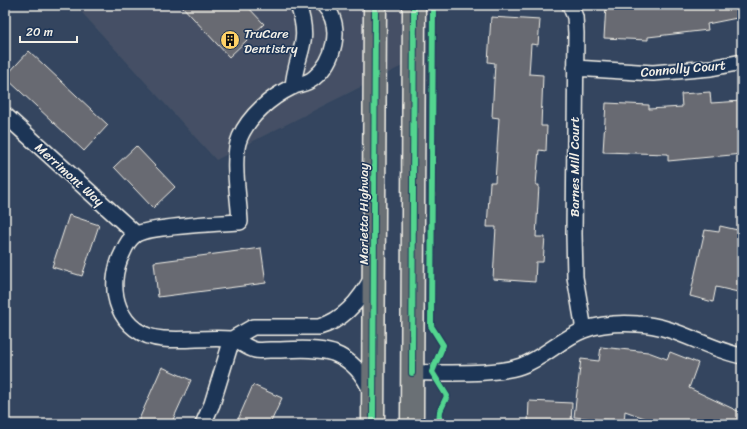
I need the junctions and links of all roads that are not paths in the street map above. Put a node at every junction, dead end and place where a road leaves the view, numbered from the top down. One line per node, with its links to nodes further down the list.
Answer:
1 (298, 5): 8 (street)
2 (324, 5): 8 (street)
3 (375, 5): 11 (highway, Marietta Highway)
4 (414, 5): 15 (highway)
5 (570, 5): 7 (street, Barnes Mill Court)
6 (742, 62): 7 (street, Connolly Court)
7 (575, 68): 12 (street, Barnes Mill Court)
8 (293, 87): 10 (street)
9 (5, 115): 10 (street, Merrimont Way)
10 (136, 234): 13 (street)
11 (374, 275): 13 (street); 16 (highway, Marietta Highway)
12 (584, 330): 14 (street); 15 (street)
13 (232, 339): 16 (street); 17 (street)
14 (742, 356)
15 (412, 373): 19 (highway)
16 (373, 399): 18 (highway, Marietta Highway)
17 (203, 424)
18 (373, 424)
19 (412, 424)

